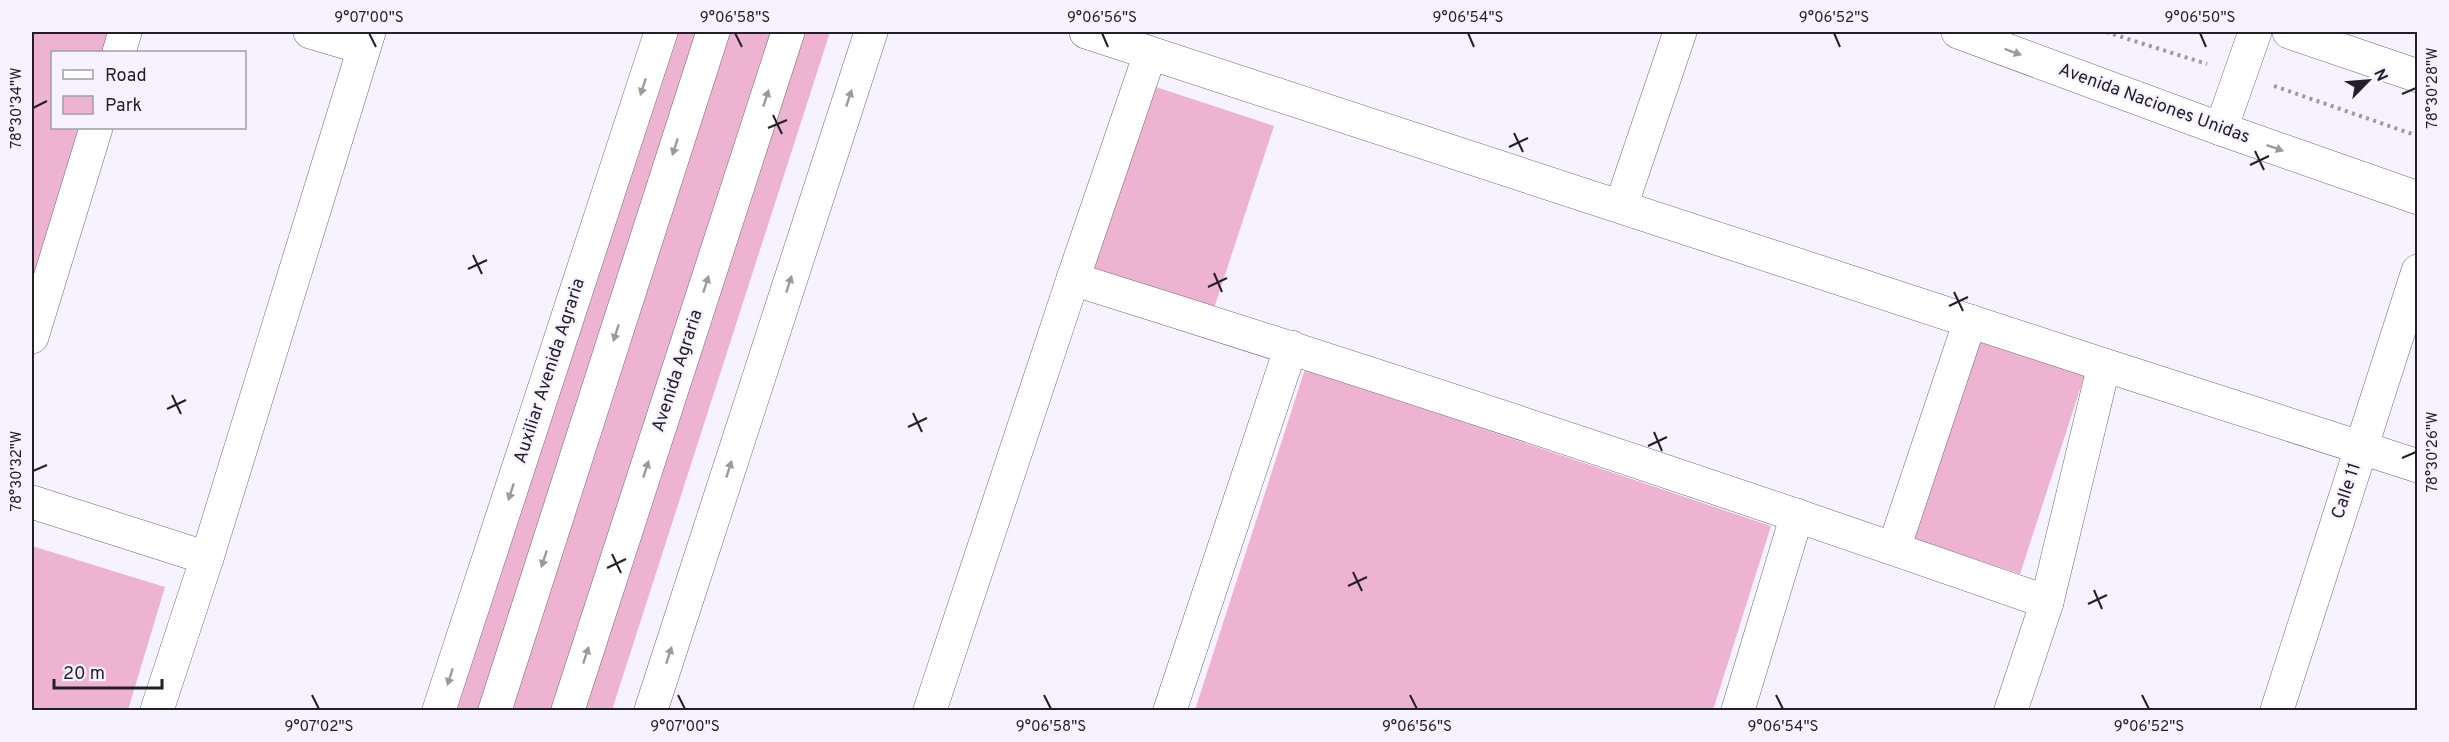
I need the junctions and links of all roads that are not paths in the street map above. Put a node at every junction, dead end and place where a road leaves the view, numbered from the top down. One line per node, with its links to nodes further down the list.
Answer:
1 (125, 32): 13 (street)
2 (310, 32): 12 (street)
3 (661, 32): 34 (street, Auxiliar Avenida Agraria, one-way to 34)
4 (713, 32): 35 (street, one-way to 35)
5 (788, 32): 36 (street, Avenida Agraria, one-way to 5)
6 (871, 32): 37 (street, one-way to 6)
7 (1086, 32): 14 (street)
8 (1680, 32): 19 (street)
9 (1958, 32): 17 (street, Avenida Naciones Unidas, one-way to 17)
10 (2255, 32): 17 (street)
11 (2289, 32): 15 (street)
12 (367, 40): 31 (street)
13 (118, 51)
14 (1150, 54): 19 (street); 21 (street)
15 (2418, 76)
16 (96, 129): 23 (street)
17 (2221, 129): 18 (street, Avenida Naciones Unidas, one-way to 18)
18 (2418, 198)
19 (1621, 206): 22 (street)
20 (2418, 271): 26 (street, Calle 11)
21 (1073, 279): 24 (street); 38 (street)
22 (1970, 321): 25 (street); 30 (street)
23 (32, 337)
24 (1291, 347): 29 (street); 39 (street)
25 (2104, 365): 26 (street); 32 (street)
26 (2361, 446): 27 (street); 42 (street, Calle 11)
27 (2418, 465)
28 (32, 502): 31 (street)
29 (1797, 515): 30 (street); 40 (street)
30 (1894, 548): 32 (street)
31 (207, 558): 33 (street)
32 (2047, 602): 41 (street)
33 (157, 711)
34 (439, 711)
35 (495, 711)
36 (568, 711)
37 (651, 711)
38 (930, 711)
39 (1170, 711)
40 (1738, 711)
41 (2011, 711)
42 (2277, 711)

